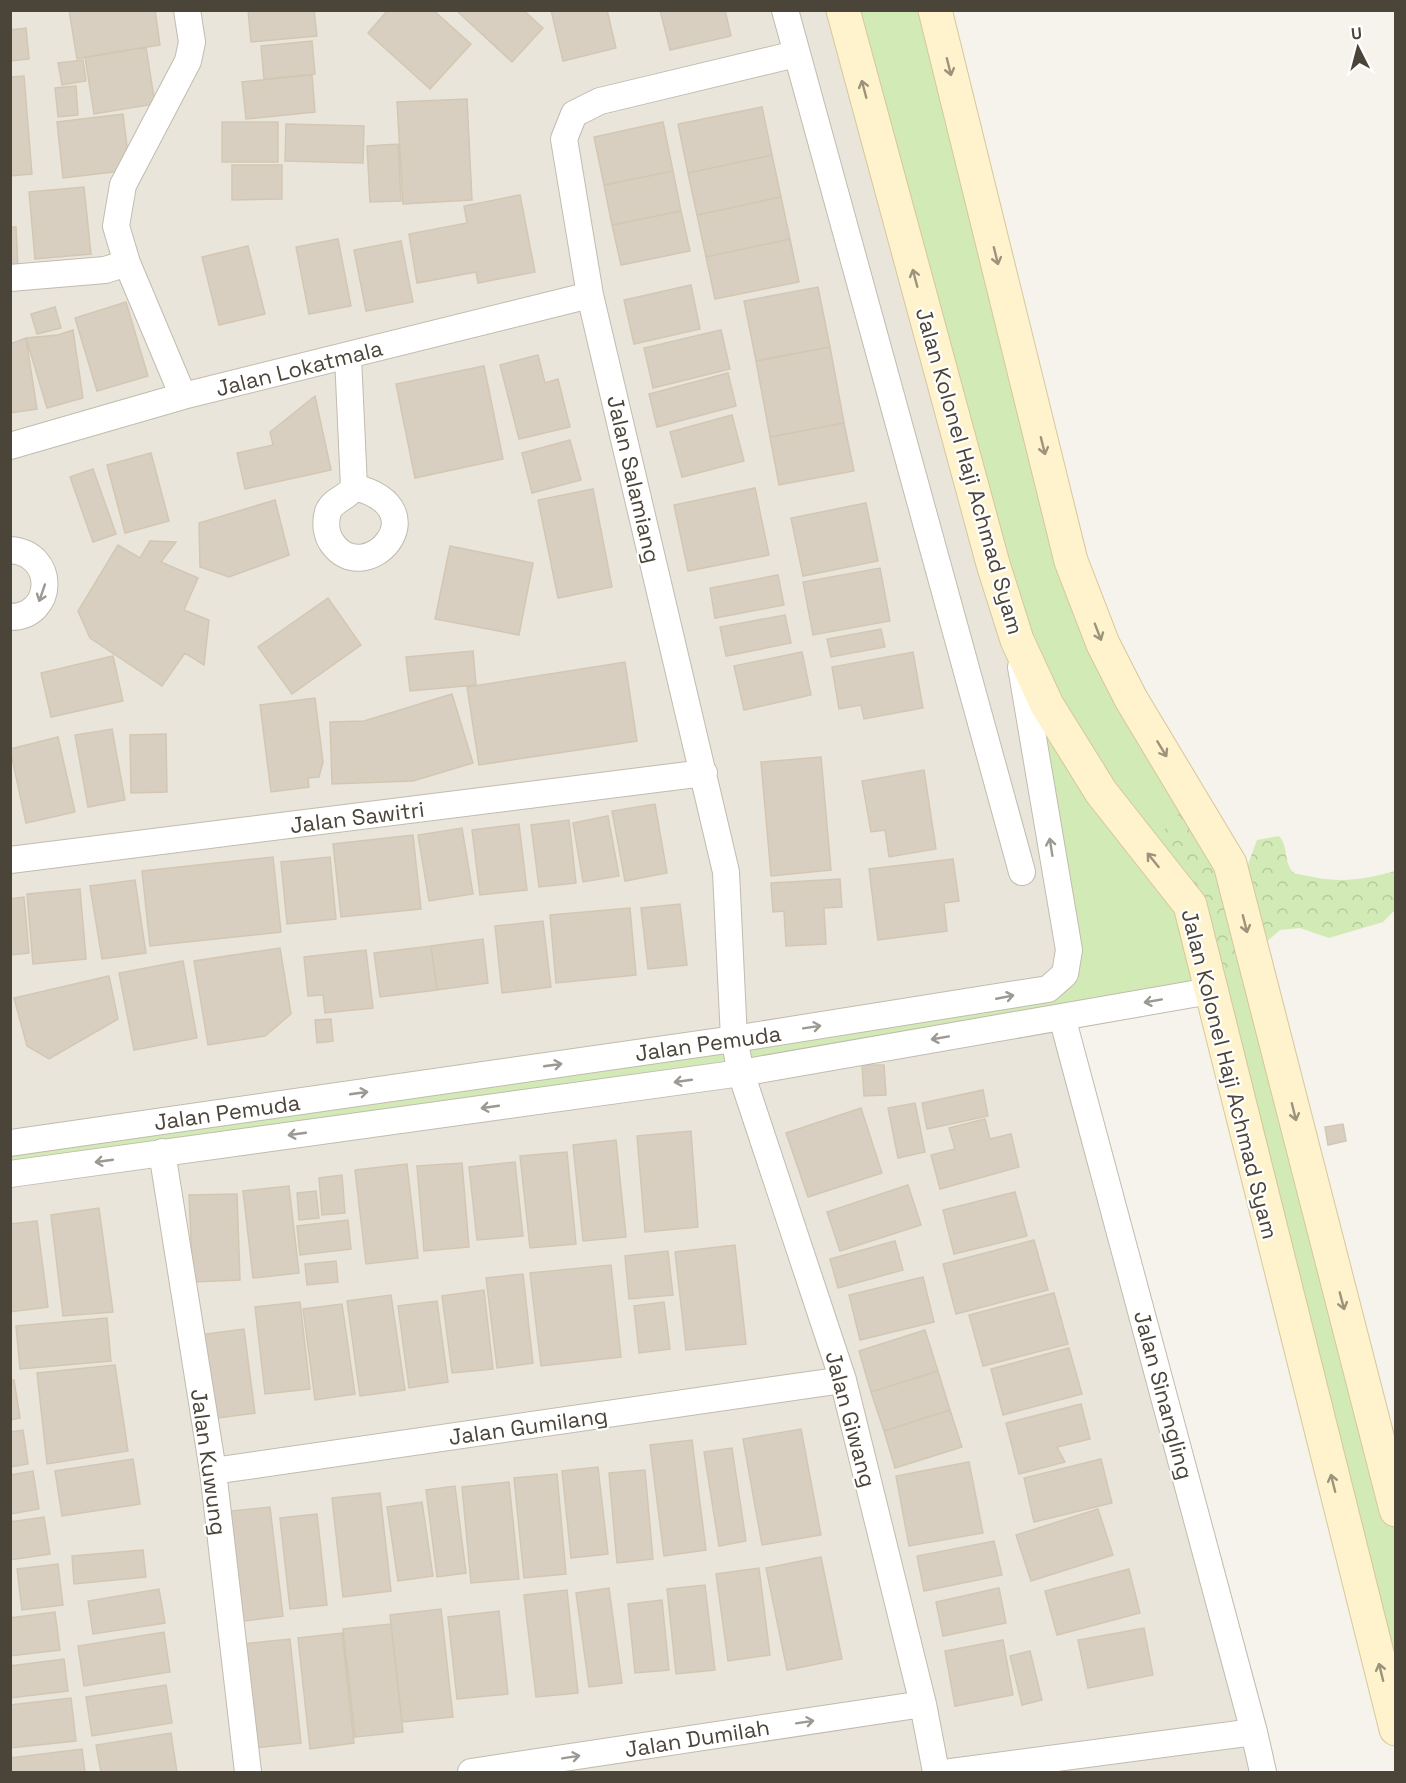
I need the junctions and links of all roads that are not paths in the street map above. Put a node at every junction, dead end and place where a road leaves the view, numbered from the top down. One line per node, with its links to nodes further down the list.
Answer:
1 (187, 10): 6 (street)
2 (785, 10): 5 (street)
3 (843, 10): 15 (main road, Jalan Kolonel Haji Achmad Syam, one-way to 3)
4 (934, 10): 26 (main road, one-way to 26)
5 (796, 54): 8 (street, Jalan Salamiang); 18 (street)
6 (127, 263): 7 (street); 10 (street)
7 (10, 278)
8 (590, 295): 9 (street, Jalan Lokatmala); 16 (street, Jalan Salamiang)
9 (348, 357): 10 (street, Jalan Lokatmala); 12 (street)
10 (183, 396): 11 (street, Jalan Lokatmala)
11 (10, 446)
12 (354, 487)
13 (10, 550): 14 (street, one-way to 14)
14 (10, 617)
15 (1017, 640): 19 (main road, Jalan Kolonel Haji Achmad Syam, one-way to 15); 21 (street, Jalan Pemuda, one-way to 15)
16 (704, 773): 17 (street, Jalan Sawitri); 21 (street, Jalan Salamiang)
17 (10, 860)
18 (1022, 872)
19 (1210, 991): 20 (street, Jalan Pemuda, one-way to 20); 28 (main road, Jalan Kolonel Haji Achmad Syam)
20 (1062, 1017): 22 (street, Jalan Pemuda, one-way to 22); 33 (street, Jalan Sinangling)
21 (734, 1039): 22 (street, Jalan Salamiang); 23 (street, Jalan Pemuda, one-way to 21)
22 (741, 1072): 24 (street, Jalan Pemuda, one-way to 24); 27 (street, Jalan Giwang)
23 (10, 1143)
24 (162, 1152): 25 (street, Jalan Pemuda, one-way to 25); 29 (street, Jalan Kuwung)
25 (10, 1174)
26 (1360, 1373): 28 (main road); 30 (main road)
27 (843, 1380): 29 (street, Jalan Gumilang); 31 (street, Jalan Giwang)
28 (1310, 1387): 32 (main road, Jalan Kolonel Haji Achmad Syam, one-way to 28)
29 (213, 1471): 34 (street, Jalan Kuwung)
30 (1395, 1510)
31 (923, 1704): 35 (street, Jalan Dumilah, one-way to 31); 36 (street, Jalan Giwang)
32 (1395, 1729)
33 (1254, 1732): 37 (street); 38 (street, Jalan Sinangling)
34 (248, 1773)
35 (471, 1773)
36 (936, 1773)
37 (951, 1773)
38 (1263, 1773)

